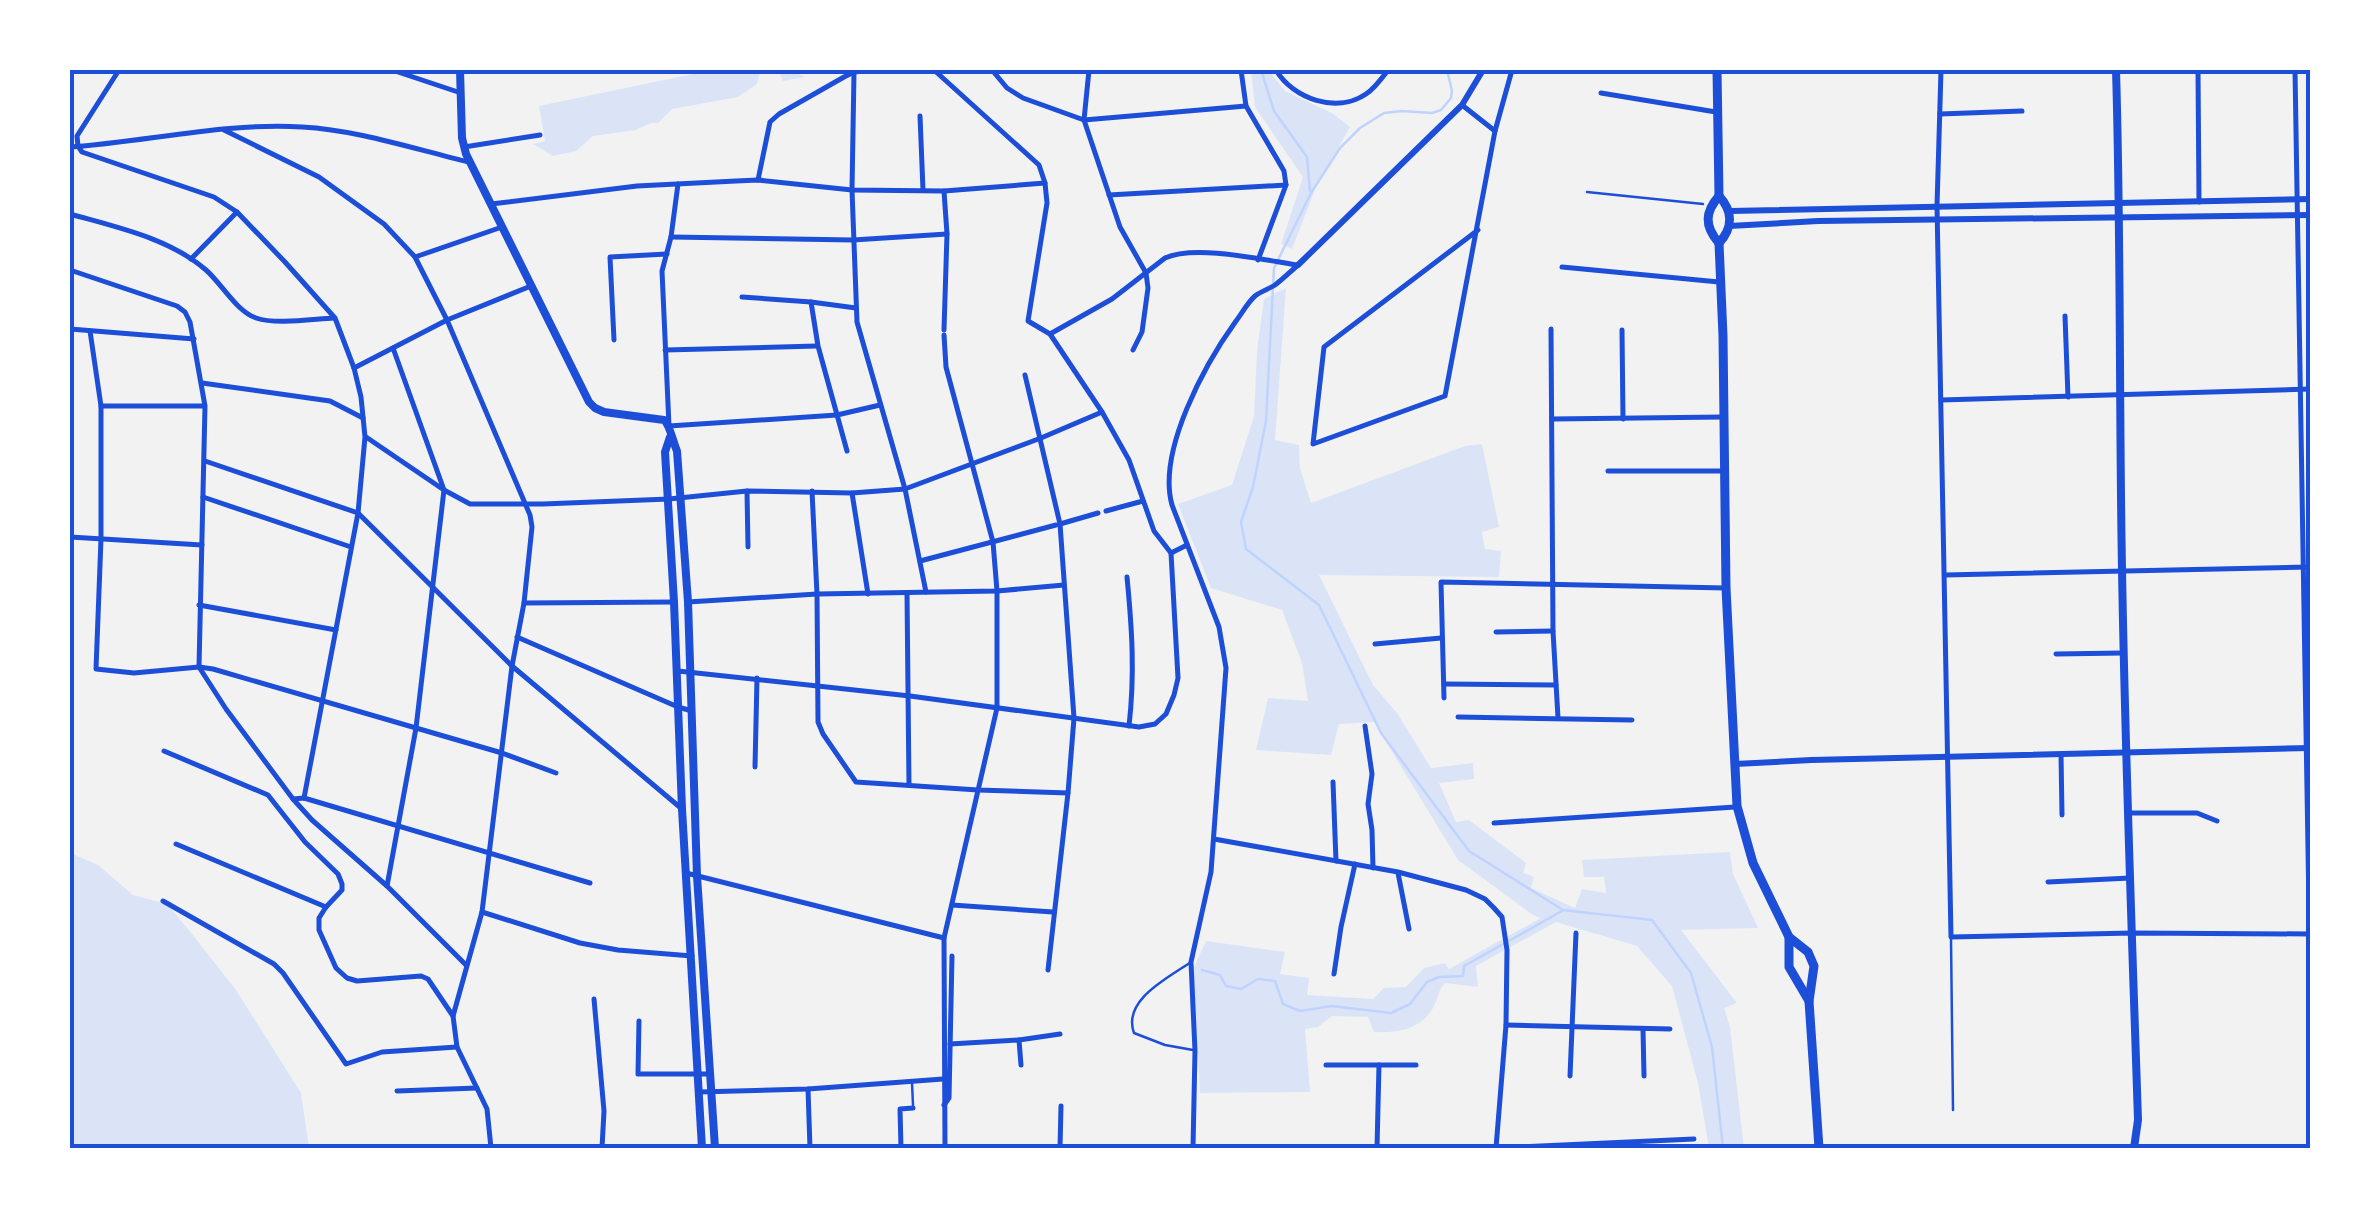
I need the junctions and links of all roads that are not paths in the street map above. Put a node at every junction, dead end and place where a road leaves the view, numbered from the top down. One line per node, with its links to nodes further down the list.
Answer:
1 (118, 70): 32 (street)
2 (392, 70): 19 (street)
3 (460, 70): 19 (main road)
4 (872, 70): 18 (street)
5 (934, 70): 37 (street)
6 (992, 70): 27 (street)
7 (1089, 70): 27 (street)
8 (1241, 70): 22 (street)
9 (1276, 70): 10 (street)
10 (1388, 70)
11 (1483, 70): 21 (street)
12 (1512, 70): 29 (street)
13 (1717, 70): 24 (main road)
14 (1941, 70): 25 (street)
15 (2116, 70): 49 (main road)
16 (2198, 70): 48 (street)
17 (2295, 70): 47 (street)
18 (854, 72): 36 (street); 40 (street)
19 (460, 92): 34 (main road)
20 (1601, 93): 24 (street)
21 (1462, 105): 29 (street); 71 (street)
22 (1246, 106): 27 (street); 39 (street)
23 (2022, 111): 25 (street)
24 (1719, 112): 45 (main road)
25 (1939, 114): 52 (street)
26 (920, 116): 41 (street)
27 (1084, 120): 44 (street)
28 (224, 130): 33 (street); 35 (street); 68 (street)
29 (1495, 130): 62 (street)
30 (70, 131): 32 (street)
31 (540, 134): 34 (street)
32 (77, 136): 33 (street)
33 (74, 147): 54 (street)
34 (464, 147): 35 (main road)
35 (469, 162): 50 (main road)
36 (758, 180): 38 (street); 40 (street)
37 (1046, 183): 42 (street); 87 (street)
38 (678, 184): 50 (street); 64 (street)
39 (1286, 185): 44 (street); 70 (street)
40 (852, 190): 41 (street); 65 (street)
41 (923, 190): 42 (street)
42 (944, 191): 63 (street)
43 (1587, 192): 51 (lane)
44 (1108, 195): 74 (street)
45 (1719, 196): 53 (main road); 66 (main road)
46 (2310, 199): 47 (street)
47 (2298, 200): 48 (street); 56 (street)
48 (2199, 202): 49 (street)
49 (2120, 203): 52 (street); 59 (main road)
50 (490, 204): 61 (main road)
51 (1702, 204)
52 (1937, 206): 53 (street); 58 (street)
53 (1730, 211): 60 (main road)
54 (237, 212): 69 (street); 81 (street)
55 (70, 214): 69 (street)
56 (2299, 215): 57 (street); 59 (street); 97 (street)
57 (2310, 215)
58 (1937, 219): 59 (street); 60 (street); 101 (street)
59 (2119, 219): 99 (main road)
60 (1729, 226): 66 (main road)
61 (502, 227): 68 (street); 76 (main road)
62 (1478, 230): 62 (street)
63 (947, 234): 65 (street); 117 (street)
64 (671, 238): 65 (street); 67 (street)
65 (853, 240): 79 (street)
66 (1719, 243): 75 (main road)
67 (667, 254): 89 (street); 92 (street)
68 (415, 256): 82 (street)
69 (190, 259): 81 (street)
70 (1258, 260): 71 (street); 74 (street)
71 (1298, 265): 138 (street)
72 (1562, 267): 75 (street)
73 (70, 270): 88 (street)
74 (1146, 273): 87 (street); 93 (street)
75 (1722, 282): 107 (main road)
76 (531, 286): 82 (street); 111 (main road)
77 (742, 298): 78 (street)
78 (810, 302): 79 (street); 90 (street)
79 (856, 308): 102 (street)
80 (2065, 316): 100 (street)
81 (334, 318): 94 (street)
82 (447, 320): 91 (street); 129 (street)
83 (70, 329): 85 (street)
84 (1551, 329): 109 (street)
85 (90, 330): 88 (street); 103 (street)
86 (1622, 330): 110 (street)
87 (1050, 334): 105 (street)
88 (194, 339): 96 (street)
89 (614, 340)
90 (818, 346): 92 (street); 106 (street)
91 (393, 348): 94 (street); 121 (street)
92 (665, 350): 111 (street)
93 (1133, 350)
94 (354, 368): 108 (street)
95 (1025, 374): 114 (street)
96 (202, 382): 104 (street); 108 (street)
97 (2300, 389): 98 (street); 99 (street); 143 (street)
98 (2310, 389)
99 (2120, 396): 100 (street); 144 (main road)
100 (2068, 397): 101 (street)
101 (1941, 400): 145 (street)
102 (880, 405): 106 (street); 120 (street)
103 (101, 406): 104 (street); 135 (street)
104 (205, 406): 116 (street)
105 (1102, 412): 114 (street); 128 (street)
106 (837, 415): 111 (street); 115 (street)
107 (1723, 417): 110 (street); 118 (main road)
108 (363, 418): 112 (street)
109 (1552, 419): 110 (street); 147 (street)
110 (1624, 419)
111 (669, 426): 113 (main road)
112 (365, 437): 121 (street); 131 (street)
113 (670, 437): 126 (main road); 127 (main road)
114 (1040, 438): 117 (street); 133 (street)
115 (847, 451)
116 (205, 461): 125 (street); 131 (street)
117 (973, 465): 120 (street); 136 (street)
118 (1725, 471): 119 (street); 150 (main road)
119 (1608, 472)
120 (905, 489): 124 (street); 142 (street)
121 (444, 490): 129 (street); 149 (street)
122 (812, 491): 123 (street); 124 (street); 154 (street)
123 (747, 492): 126 (street); 140 (street)
124 (852, 493): 155 (street)
125 (203, 497): 137 (street); 139 (street)
126 (682, 498): 127 (street); 157 (main road)
127 (669, 499): 129 (street); 156 (main road)
128 (1143, 501): 130 (street); 141 (street)
129 (527, 504): 158 (street)
130 (1106, 511)
131 (358, 513): 139 (street); 149 (street)
132 (1098, 514): 133 (street)
133 (1058, 524): 136 (street); 148 (street)
134 (70, 537): 135 (street)
135 (101, 540): 137 (street); 169 (street)
136 (993, 542): 142 (street); 151 (street)
137 (202, 544): 159 (street)
138 (1188, 544): 141 (street); 211 (street)
139 (351, 546): 160 (street)
140 (748, 547)
141 (1171, 553): 186 (street)
142 (920, 560): 152 (street)
143 (2307, 567): 144 (street); 189 (street)
144 (2122, 571): 145 (street); 166 (main road)
145 (1945, 575): 194 (street)
146 (1127, 578): 186 (street)
147 (1554, 584): 150 (street); 162 (street); 164 (street)
148 (1065, 585): 151 (street); 183 (street)
149 (434, 586): 168 (street); 188 (street)
150 (1726, 588): 195 (main road)
151 (997, 591): 152 (street); 180 (street)
152 (926, 592): 153 (street)
153 (907, 593): 155 (street); 176 (street)
154 (817, 594): 155 (street); 157 (street); 174 (street)
155 (868, 594)
156 (674, 602): 158 (street); 170 (main road)
157 (688, 602): 171 (main road)
158 (524, 604): 163 (street)
159 (199, 605): 160 (street); 169 (street)
160 (336, 630): 178 (street)
161 (1496, 632): 162 (street)
162 (1554, 632): 175 (street)
163 (517, 637): 168 (street); 179 (street)
164 (1441, 638): 165 (street); 173 (street)
165 (1375, 644)
166 (2124, 653): 167 (street); 192 (main road)
167 (2056, 654)
168 (512, 666): 191 (street); 205 (street)
169 (199, 667): 178 (street); 203 (street)
170 (676, 671): 171 (street); 179 (main road)
171 (690, 672): 172 (street); 181 (main road)
172 (757, 678): 174 (street); 196 (street)
173 (1443, 684): 175 (street); 177 (street)
174 (818, 685): 176 (street); 199 (street)
175 (1556, 685): 184 (street)
176 (910, 696): 180 (street); 199 (street)
177 (1444, 698)
178 (322, 702): 188 (street); 202 (street)
179 (678, 707): 181 (street); 205 (main road)
180 (996, 708): 183 (street); 200 (street)
181 (692, 711): 219 (main road)
182 (1458, 716): 184 (street)
183 (1074, 718): 186 (street); 201 (street)
184 (1558, 718): 185 (street)
185 (1632, 720)
186 (1129, 726)
187 (1366, 726): 216 (street)
188 (416, 728): 191 (street); 210 (street)
189 (2309, 748): 192 (street); 232 (street)
190 (164, 751): 226 (street)
191 (502, 753): 197 (street); 213 (street)
192 (2126, 753): 193 (street); 206 (main road)
193 (2061, 754): 194 (street); 207 (street)
194 (1947, 756): 195 (street); 234 (street)
195 (1734, 764): 204 (main road)
196 (755, 767)
197 (556, 773)
198 (1334, 782): 214 (street)
199 (909, 785): 200 (street)
200 (978, 790): 201 (street); 225 (street)
201 (1068, 793): 228 (street)
202 (304, 798): 203 (street); 210 (street)
203 (293, 799): 223 (street)
204 (1737, 806): 209 (street); 233 (main road)
205 (682, 809): 218 (main road)
206 (2128, 813): 208 (street); 220 (main road)
207 (2062, 814)
208 (2216, 821)
209 (1494, 823)
210 (398, 826): 213 (street); 223 (street)
211 (1214, 839): 214 (street); 238 (street)
212 (176, 844): 226 (street)
213 (489, 855): 222 (street); 227 (street)
214 (1336, 861): 215 (street)
215 (1355, 864): 216 (street); 242 (street)
216 (1373, 868): 217 (street)
217 (1398, 872): 229 (street); 247 (street)
218 (686, 874): 219 (street); 236 (main road)
219 (698, 876): 235 (street); 261 (main road)
220 (2130, 878): 221 (street); 231 (main road)
221 (2048, 882)
222 (590, 884)
223 (387, 886): 239 (street)
224 (164, 902): 254 (street)
225 (951, 905): 228 (street); 235 (street)
226 (326, 907): 245 (street)
227 (482, 912): 236 (street); 239 (street)
228 (1053, 912): 241 (street)
229 (1408, 929)
230 (1576, 933): 248 (street)
231 (2132, 933): 232 (street); 234 (street); 288 (main road)
232 (2310, 934): 240 (street)
233 (1789, 937): 244 (main road); 244 (main road)
234 (1951, 937): 274 (lane)
235 (944, 938): 264 (street)
236 (692, 956): 260 (main road)
237 (952, 956): 253 (street)
238 (1192, 962): 255 (street); 255 (lane)
239 (467, 966): 245 (street)
240 (2310, 968)
241 (1048, 970)
242 (1334, 974)
243 (594, 999): 277 (street)
244 (1808, 1002): 287 (main road)
245 (454, 1016): 254 (street)
246 (639, 1021): 260 (street)
247 (1506, 1025): 248 (street); 286 (street)
248 (1573, 1027): 249 (street); 262 (street)
249 (1644, 1028): 250 (street); 263 (street)
250 (1670, 1029)
251 (1060, 1034): 252 (street)
252 (1020, 1040): 253 (street); 256 (street)
253 (950, 1044): 271 (street)
254 (457, 1047): 266 (street)
255 (1194, 1051): 284 (street)
256 (1021, 1065)
257 (1326, 1065): 258 (street)
258 (1379, 1065): 259 (street); 285 (street)
259 (1416, 1065)
260 (698, 1074): 261 (street); 269 (main road)
261 (710, 1074): 270 (main road)
262 (1570, 1076)
263 (1644, 1076)
264 (943, 1080): 265 (street); 271 (street)
265 (912, 1082): 267 (street); 273 (lane)
266 (477, 1088): 268 (street); 276 (street)
267 (808, 1089): 270 (street); 280 (street)
268 (397, 1091)
269 (699, 1092): 270 (street); 278 (main road)
270 (711, 1092): 279 (main road)
271 (944, 1105): 282 (street)
272 (1061, 1106): 283 (street)
273 (913, 1108): 281 (street)
274 (1953, 1110)
275 (1694, 1138): 286 (street)
276 (491, 1148)
277 (602, 1148)
278 (702, 1148)
279 (715, 1148)
280 (810, 1148)
281 (901, 1148)
282 (945, 1148)
283 (1060, 1148)
284 (1193, 1148)
285 (1378, 1148)
286 (1496, 1148)
287 (1819, 1148)
288 (2134, 1148)

